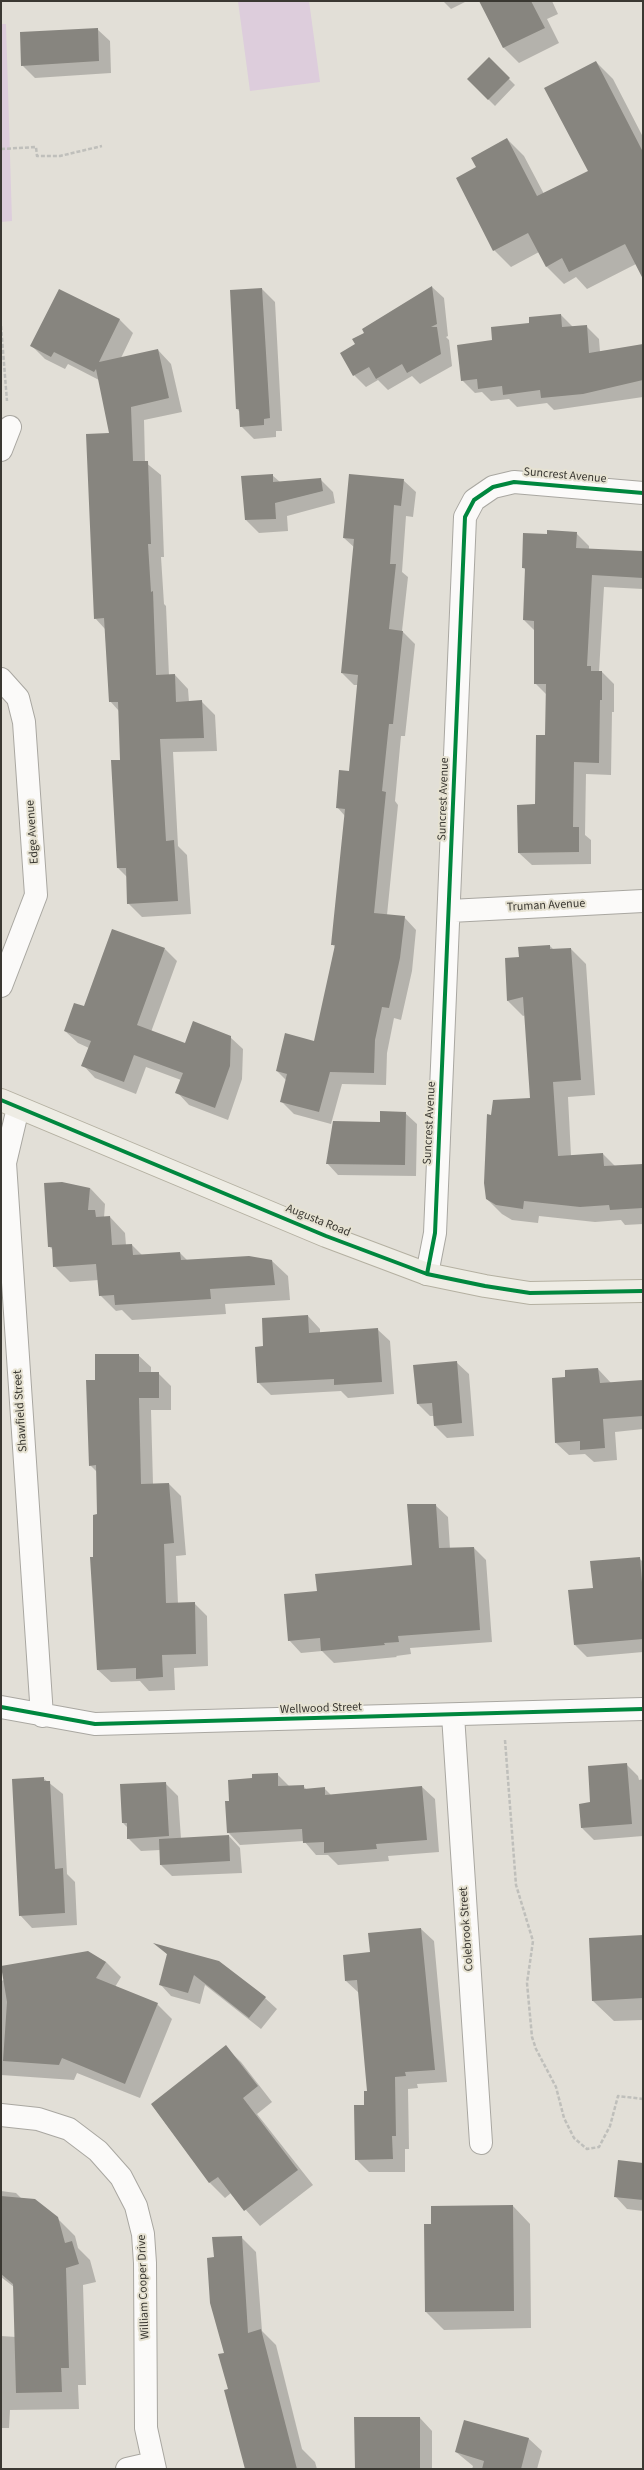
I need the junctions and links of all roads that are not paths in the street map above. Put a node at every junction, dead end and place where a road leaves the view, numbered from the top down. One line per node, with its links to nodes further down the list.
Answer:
1 (10, 427): 2 (street)
2 (1, 450)
3 (643, 493): 6 (street, Suncrest Avenue)
4 (1, 679): 7 (street, Edge Avenue)
5 (643, 901): 6 (street, Truman Avenue)
6 (450, 911): 9 (street, Suncrest Avenue)
7 (1, 986)
8 (9, 1104): 9 (main road, Augusta Road); 14 (street, Shawfield Street)
9 (427, 1274): 10 (main road, Augusta Road)
10 (643, 1291)
11 (1, 1707): 14 (street, Wellwood Street)
12 (643, 1709): 13 (street, Wellwood Street)
13 (454, 1715): 14 (street, Wellwood Street); 16 (street, Colebrook Street)
14 (42, 1716)
15 (1, 2115): 17 (street, William Cooper Drive)
16 (481, 2143)
17 (154, 2466): 18 (street)
18 (127, 2469)

